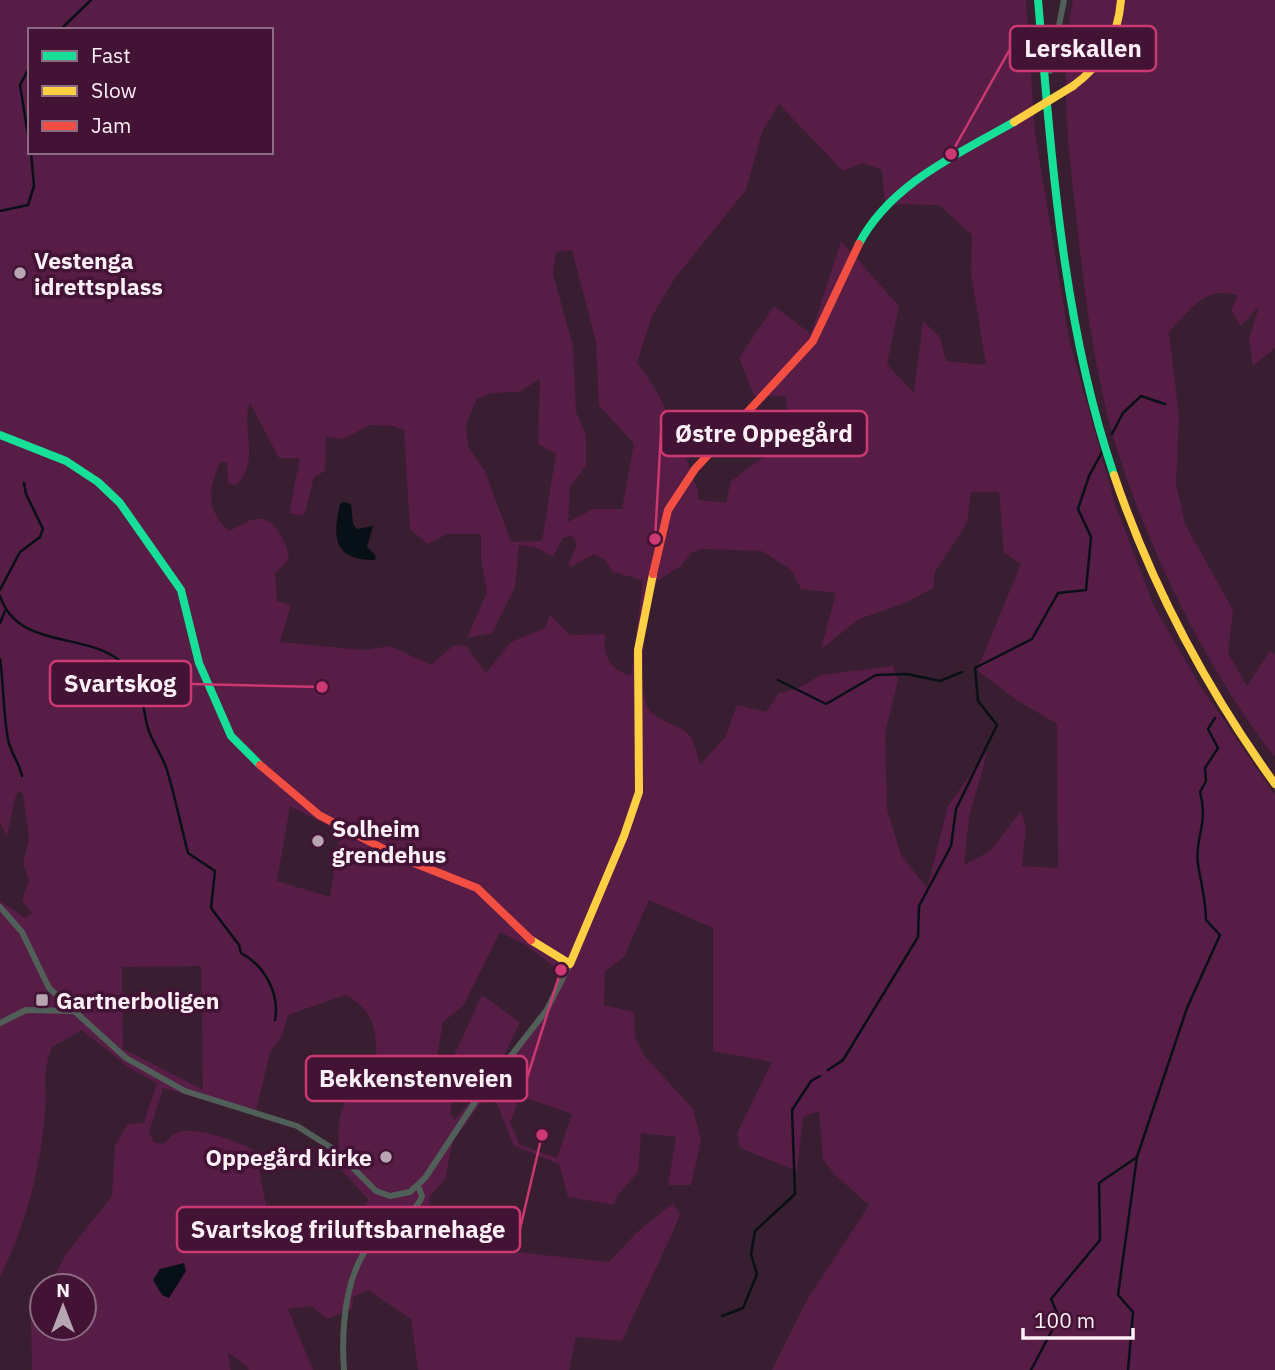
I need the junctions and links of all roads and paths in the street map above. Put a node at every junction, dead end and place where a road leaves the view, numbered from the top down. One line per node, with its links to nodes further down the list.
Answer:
1 (1038, 0): 8 (main road)
2 (1045, 0): 5 (main road)
3 (1064, 0): 5 (street)
4 (1121, 0): 10 (main road, bridge)
5 (1050, 71): 7 (main road)
6 (0, 435): 10 (main road)
7 (1275, 774)
8 (1275, 784)
9 (0, 907): 11 (street)
10 (570, 964): 13 (street)
11 (72, 1011): 12 (street); 13 (street)
12 (0, 1023)
13 (418, 1186): 14 (street)
14 (344, 1370)

